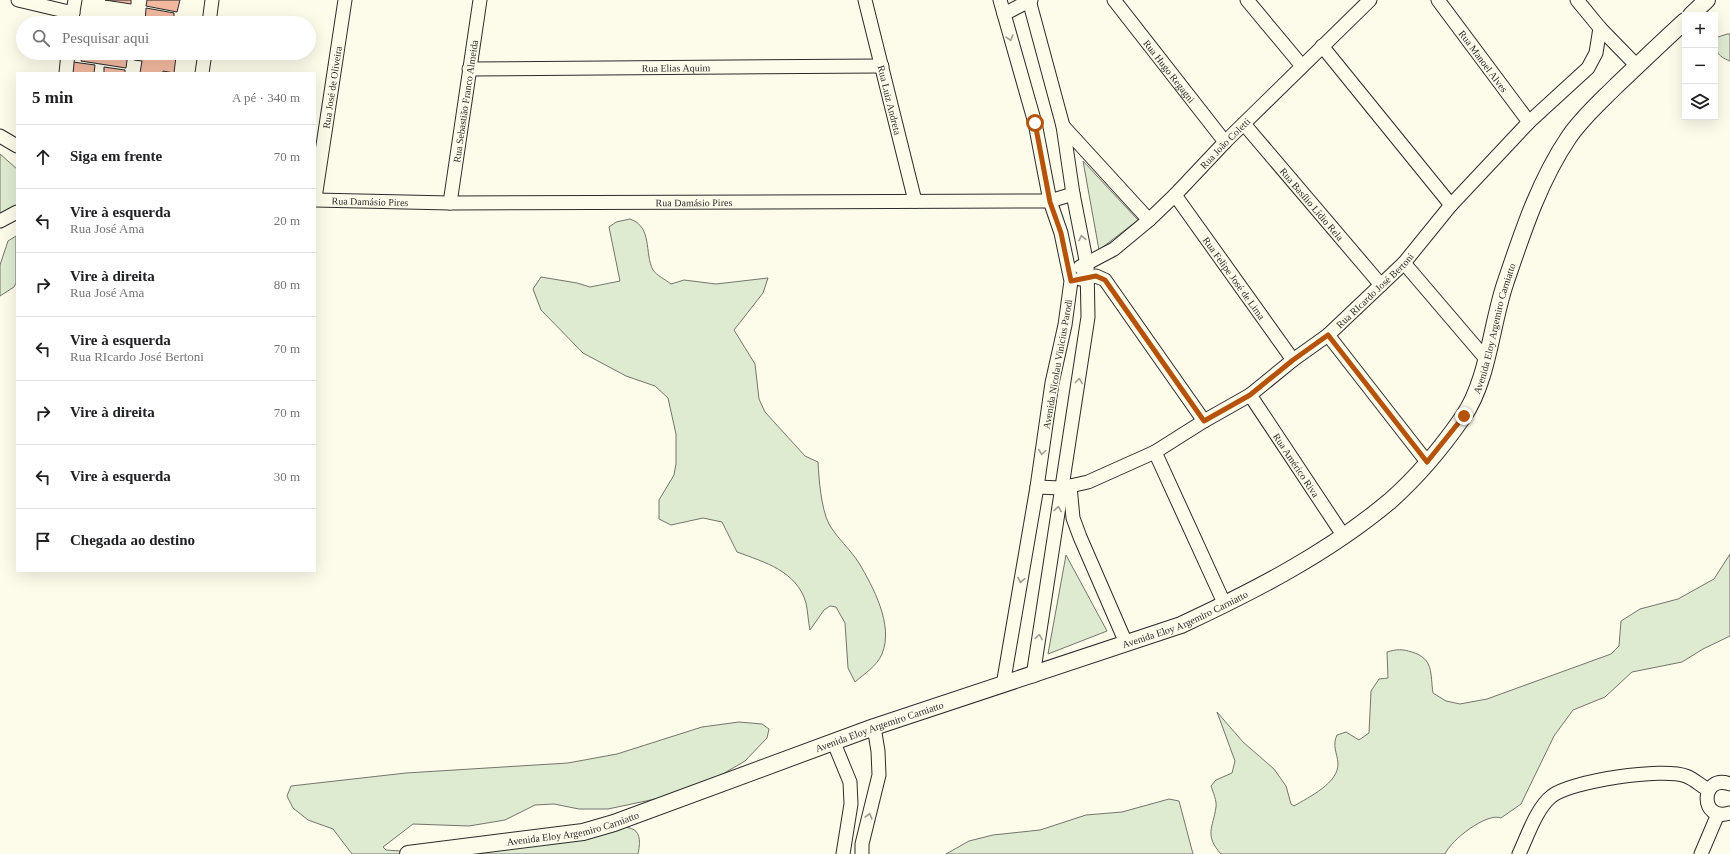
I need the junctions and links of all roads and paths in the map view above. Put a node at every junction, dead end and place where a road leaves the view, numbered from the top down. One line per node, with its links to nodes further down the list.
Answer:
1 (18, 0): 14 (street)
2 (212, 0): 17 (street)
3 (346, 0): 35 (street, Rua José de Oliveira)
4 (480, 0): 26 (street, Rua Sebastião Franco Almeida)
5 (865, 0): 23 (street, Rua Luiz Andreta)
6 (1000, 0): 16 (street, Avenida Nicolau Vinicius Parodi)
7 (1030, 0): 16 (street); 31 (street, Avenida Nicolau Vinicius Parodi)
8 (1114, 0): 33 (street, Rua Hugo Regagni)
9 (1247, 0): 24 (street)
10 (1370, 0): 20 (street, Rua João Coletti)
11 (1438, 0): 29 (street, Rua Manoel Alves)
12 (1577, 0): 19 (street)
13 (1704, 1): 15 (street)
14 (73, 12)
15 (1694, 12)
16 (1004, 14): 40 (street, Avenida Nicolau Vinicius Parodi, one-way to 40)
17 (210, 16)
18 (1682, 23): 25 (street, Avenida Eloy Argemiro Carniatto)
19 (1600, 28): 25 (street); 29 (street, Rua RIcardo José Bertoni)
20 (1322, 46): 24 (street, Rua João Coletti); 42 (street)
21 (67, 60): 27 (street)
22 (204, 60): 28 (street)
23 (882, 66): 26 (street, Rua Elias Aquim); 39 (street, Rua Luiz Andreta)
24 (1302, 66): 30 (street, Rua João Coletti)
25 (1637, 66): 51 (street, Avenida Eloy Argemiro Carniatto)
26 (469, 69): 41 (street, Rua Sebastião Franco Almeida)
27 (66, 72)
28 (202, 72)
29 (1528, 122): 42 (street, Rua RIcardo José Bertoni)
30 (1244, 124): 33 (street, Rua João Coletti); 49 (street, Rua Basílio Lídio Rela)
31 (1062, 126): 36 (street, Avenida Nicolau Vinicius Parodi); 44 (street)
32 (0, 136): 34 (street)
33 (1225, 142): 37 (street, Rua João Coletti)
34 (16, 145)
35 (316, 193)
36 (1073, 194): 40 (street, Rua Damásio Pires); 47 (street, Avenida Nicolau Vinicius Parodi, one-way to 36)
37 (1175, 195): 44 (street, Rua João Coletti); 52 (street, Rua Felipe José de Lima)
38 (316, 199): 41 (street, Rua Damásio Pires)
39 (915, 201): 40 (street, Rua Damásio Pires); 41 (street, Rua Damásio Pires)
40 (1050, 202): 48 (street, Avenida Nicolau Vinicius Parodi)
41 (450, 203)
42 (1451, 205): 46 (street, Rua RIcardo José Bertoni)
43 (16, 213): 45 (street)
44 (1149, 220): 47 (street, Rua João Coletti)
45 (0, 221)
46 (1404, 263): 49 (street, Rua RIcardo José Bertoni); 51 (street)
47 (1087, 271): 48 (street, Rua João Coletti); 54 (street); 57 (street, Avenida Nicolau Vinicius Parodi, one-way to 47)
48 (1070, 276): 58 (street, Avenida Nicolau Vinicius Parodi, one-way to 58)
49 (1381, 284): 50 (street, Rua RIcardo José Bertoni)
50 (1328, 335): 52 (street, Rua RIcardo José Bertoni); 56 (street)
51 (1486, 359): 56 (street, Avenida Eloy Argemiro Carniatto)
52 (1293, 360): 53 (street, Rua RIcardo José Bertoni)
53 (1250, 395): 54 (street, Rua RIcardo José Bertoni); 59 (street, Rua Américo Riva)
54 (1204, 421): 55 (street, Rua RIcardo José Bertoni)
55 (1154, 452): 57 (street, Rua RIcardo José Bertoni); 60 (street)
56 (1427, 462): 59 (street, Avenida Eloy Argemiro Carniatto)
57 (1066, 487): 58 (street, Rua RIcardo José Bertoni); 61 (street); 62 (street, Avenida Nicolau Vinicius Parodi, one-way to 57)
58 (1037, 488): 63 (street, Avenida Nicolau Vinicius Parodi, one-way to 63)
59 (1343, 535): 60 (street, Avenida Eloy Argemiro Carniatto)
60 (1225, 604): 61 (street, Avenida Eloy Argemiro Carniatto)
61 (1126, 644): 62 (street, Avenida Eloy Argemiro Carniatto)
62 (1033, 676): 63 (street, Avenida Eloy Argemiro Carniatto)
63 (1003, 685): 64 (street, Avenida Eloy Argemiro Carniatto)
64 (874, 727): 65 (street, Avenida Eloy Argemiro Carniatto); 71 (street, one-way to 64)
65 (834, 743): 69 (street, Avenida Eloy Argemiro Carniatto); 70 (street)
66 (1729, 781): 67 (street)
67 (1709, 790): 68 (street); 72 (street)
68 (1724, 813): 73 (street)
69 (408, 854)
70 (843, 854)
71 (862, 854)
72 (1519, 854)
73 (1701, 854)

